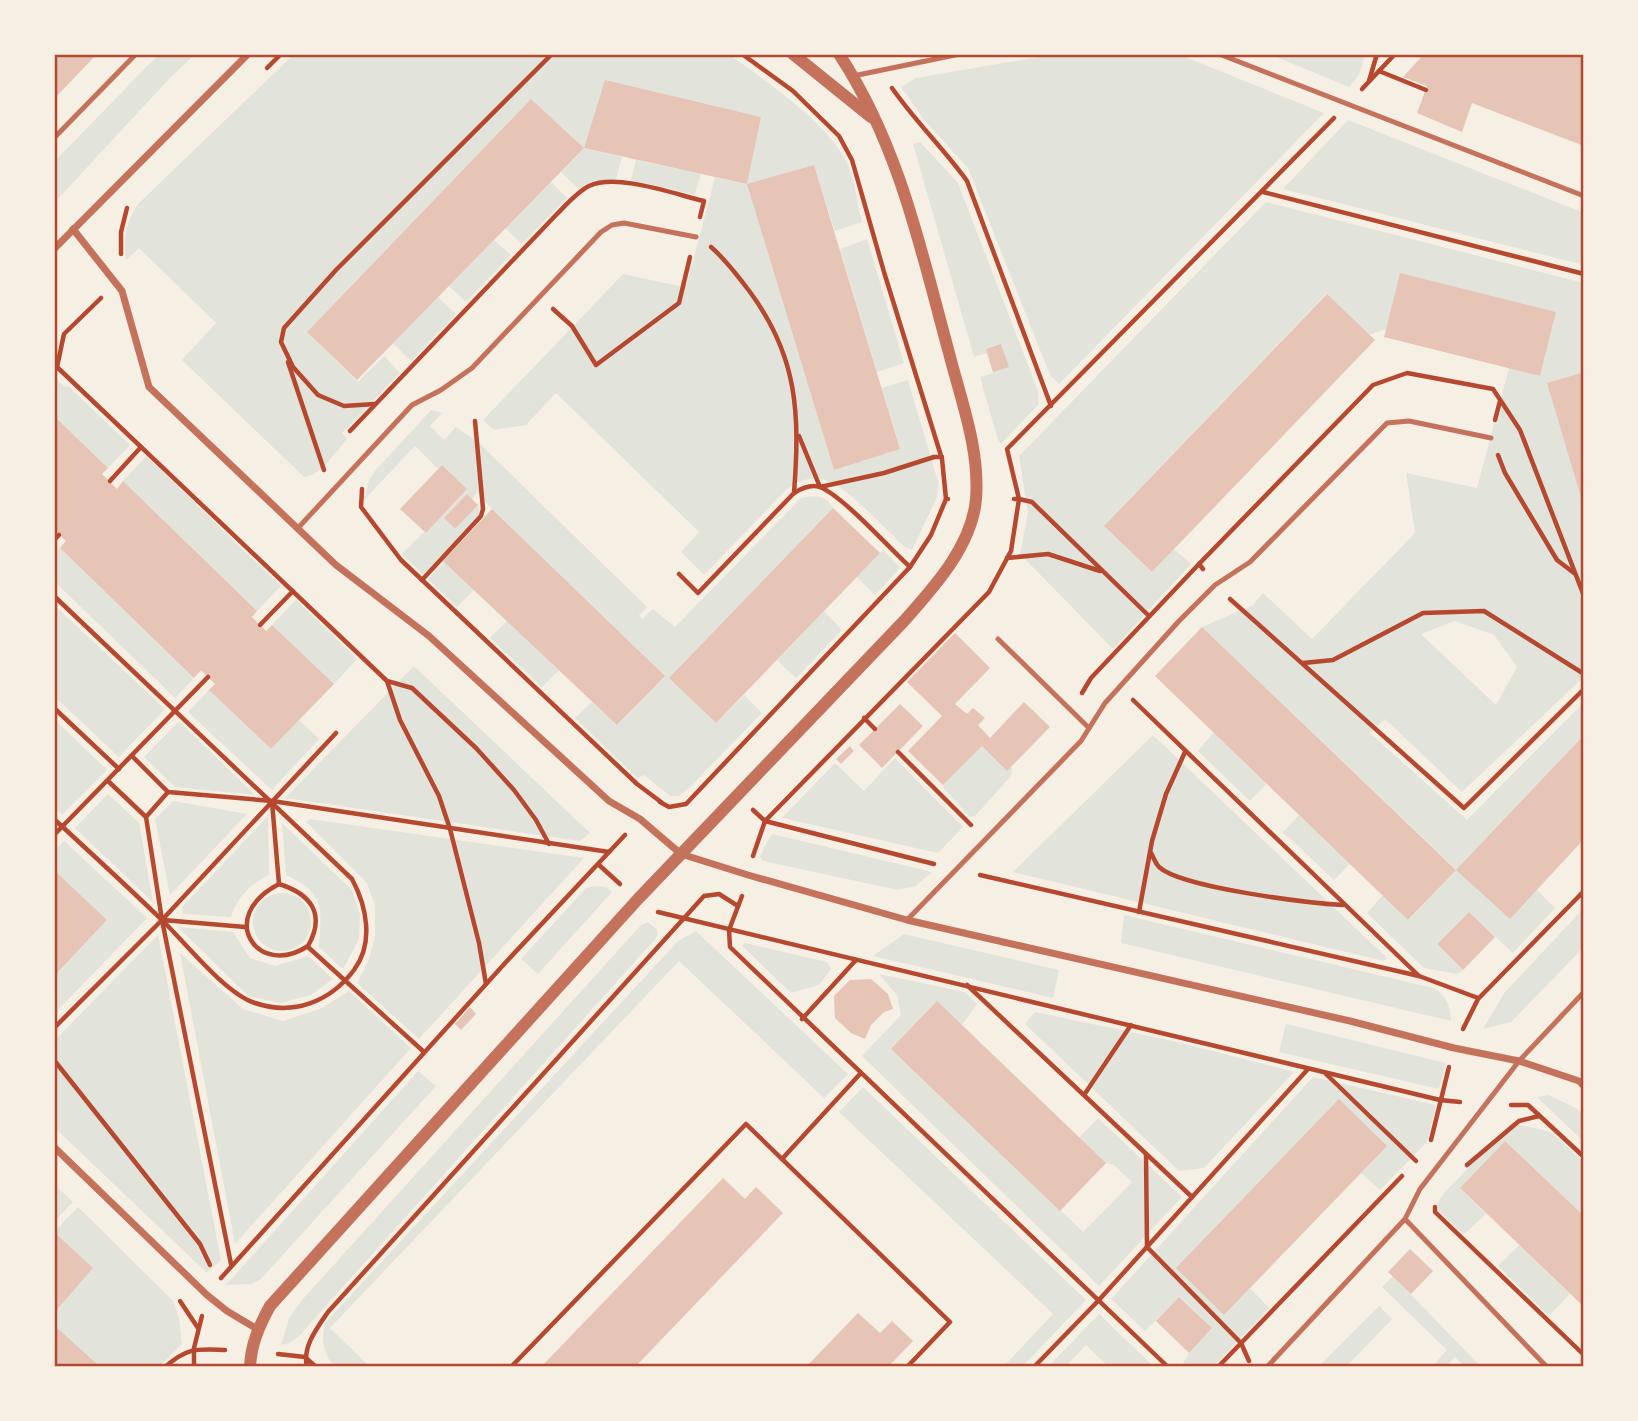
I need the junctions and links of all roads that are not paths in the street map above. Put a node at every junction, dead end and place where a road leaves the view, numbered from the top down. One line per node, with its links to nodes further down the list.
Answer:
1 (136, 54): 9 (lane)
2 (248, 54): 11 (street)
3 (793, 54): 8 (street)
4 (839, 54): 7 (street)
5 (960, 54): 7 (lane)
6 (1219, 54): 10 (lane)
7 (853, 76): 8 (street)
8 (877, 122): 18 (street)
9 (54, 138)
10 (1584, 196)
11 (73, 229): 13 (street); 15 (street)
12 (696, 237): 15 (lane)
13 (54, 249)
14 (1491, 438): 17 (lane)
15 (298, 528): 18 (street)
16 (998, 639): 17 (lane)
17 (1089, 728): 19 (lane)
18 (681, 854): 19 (street); 25 (street)
19 (907, 920): 21 (street)
20 (1584, 992): 21 (lane)
21 (1519, 1061): 22 (street); 24 (lane)
22 (1584, 1086)
23 (54, 1147): 25 (street)
24 (1405, 1219): 27 (lane); 28 (lane)
25 (257, 1329): 26 (street)
26 (250, 1367)
27 (1267, 1367)
28 (1547, 1367)

